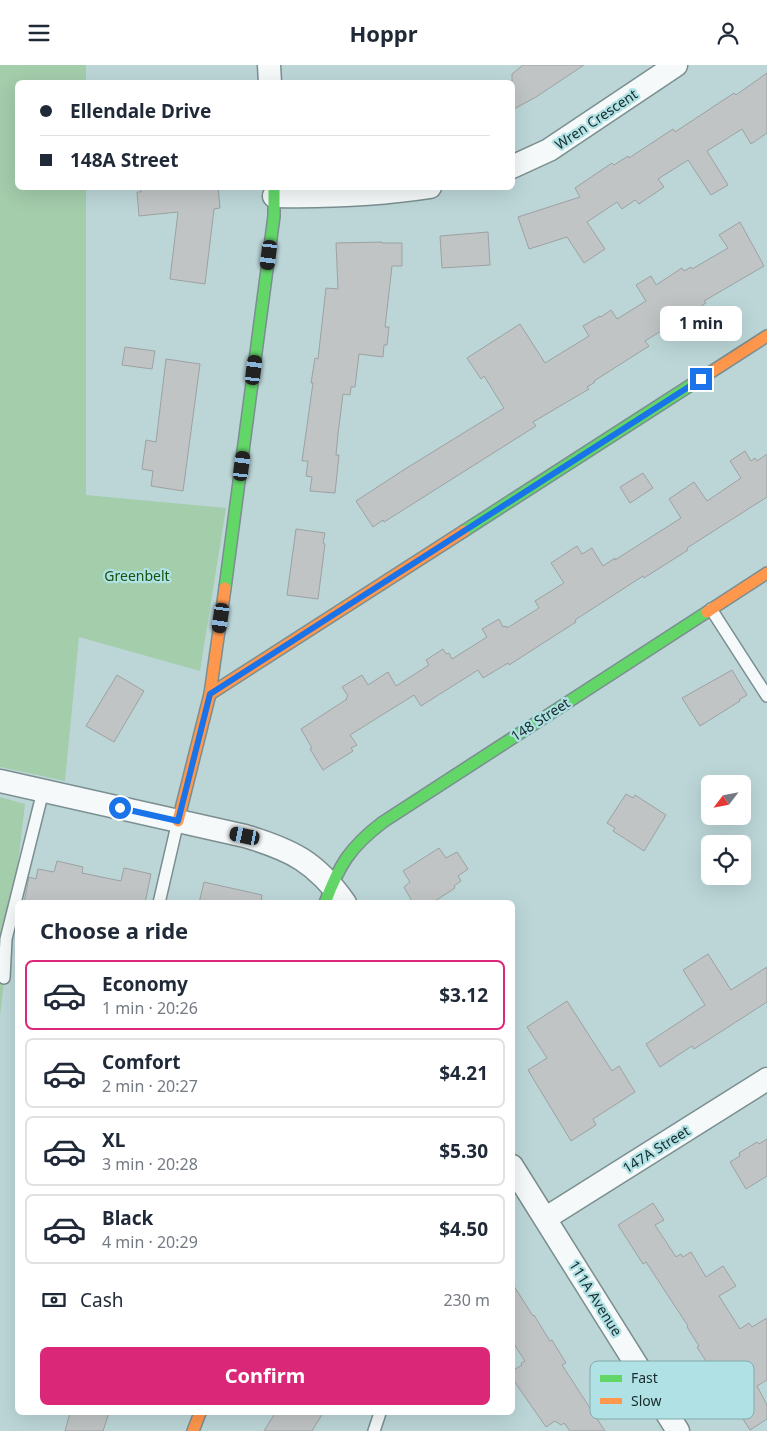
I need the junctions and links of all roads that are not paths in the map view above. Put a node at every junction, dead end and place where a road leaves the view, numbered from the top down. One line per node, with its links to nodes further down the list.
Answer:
1 (269, 65): 3 (street)
2 (676, 65): 4 (street, Wren Crescent)
3 (270, 80)
4 (515, 166)
5 (397, 190): 6 (street)
6 (274, 192): 10 (street)
7 (767, 336): 10 (street)
8 (767, 573): 9 (street, 148 Street)
9 (711, 609): 11 (lane); 15 (street, 148 Street)
10 (210, 694): 14 (street)
11 (767, 696)
12 (0, 781): 13 (street)
13 (42, 791): 14 (street); 16 (lane)
14 (178, 821): 15 (street); 17 (lane)
15 (334, 897)
16 (15, 900)
17 (160, 900)
18 (15, 902): 19 (lane)
19 (4, 978)
20 (767, 1079): 22 (street, 147A Street)
21 (515, 1170): 22 (street, 111A Avenue)
22 (546, 1218): 23 (street, 111A Avenue)
23 (635, 1361)
24 (199, 1415): 27 (street)
25 (379, 1415): 28 (lane)
26 (671, 1419): 29 (street, 111A Avenue)
27 (193, 1431)
28 (374, 1431)
29 (678, 1431)

